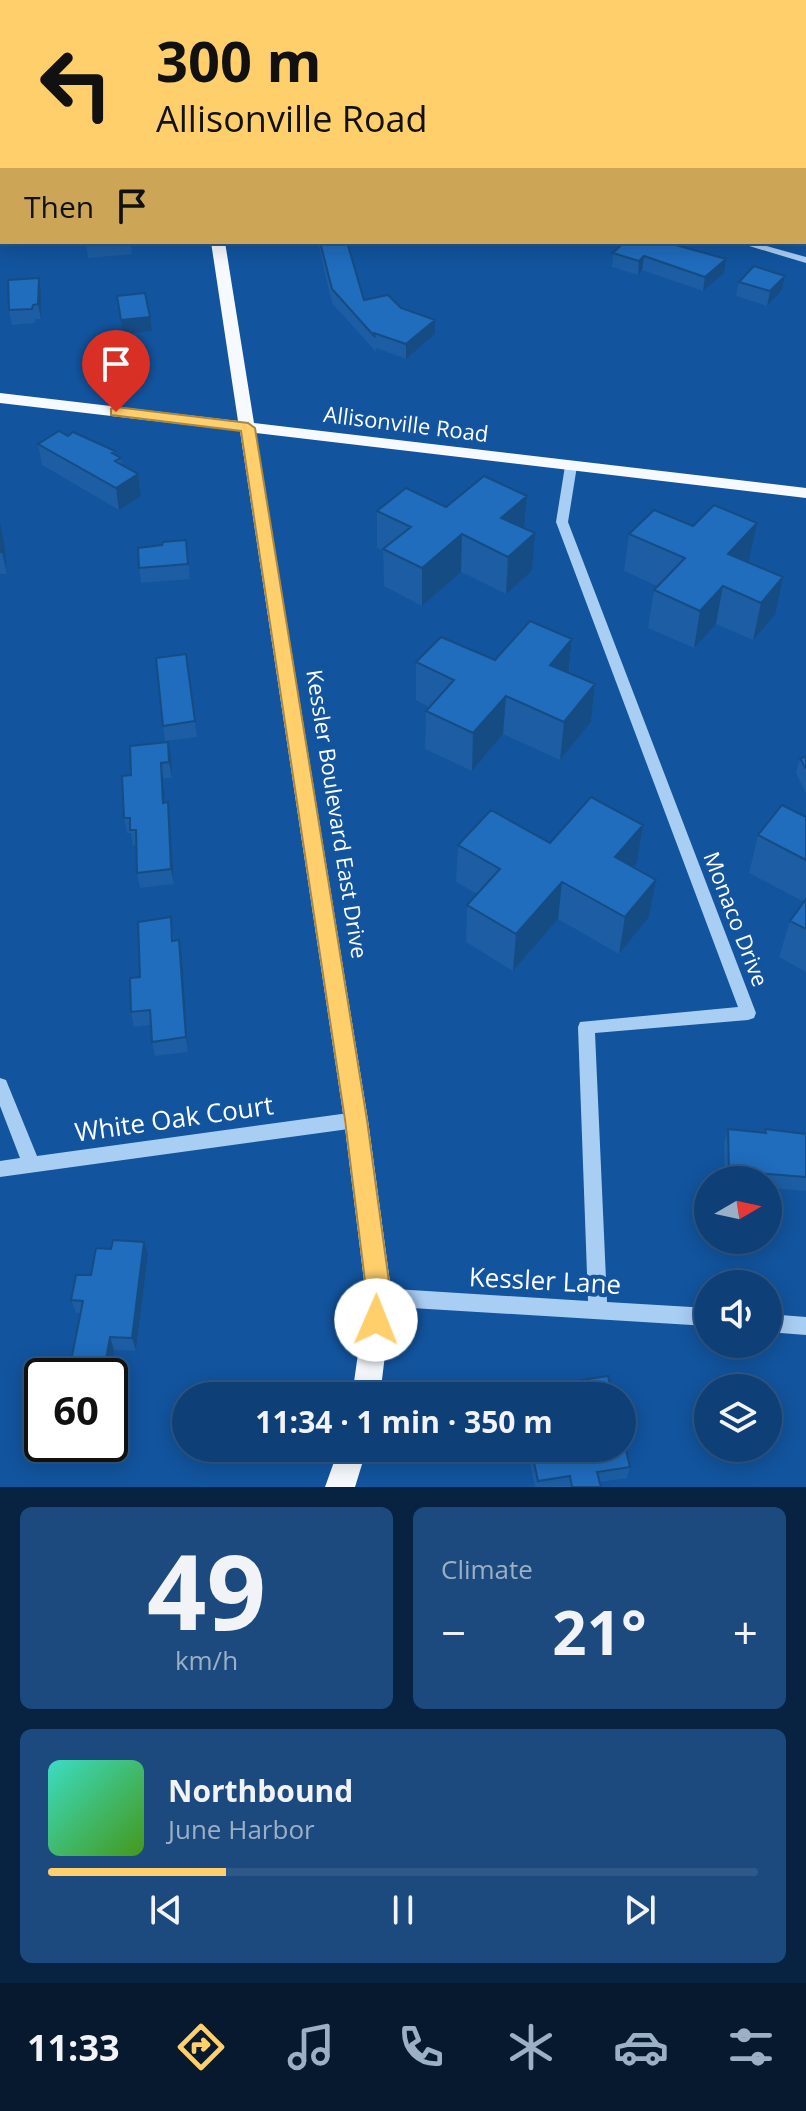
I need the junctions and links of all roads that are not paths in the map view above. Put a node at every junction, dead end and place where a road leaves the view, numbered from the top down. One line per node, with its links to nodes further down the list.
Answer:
1 (218, 244): 5 (main road, Kessler Boulevard East Drive)
2 (748, 244): 3 (street)
3 (806, 260)
4 (0, 398): 5 (main road, Allisonville Road)
5 (248, 428): 6 (main road, Allisonville Road); 9 (main road, Kessler Boulevard East Drive)
6 (571, 466): 7 (main road, Allisonville Road); 13 (street, Monaco Drive)
7 (806, 493)
8 (0, 1085): 10 (street)
9 (356, 1120): 10 (street, White Oak Court); 12 (main road, Kessler Boulevard East Drive)
10 (32, 1165): 11 (street, White Oak Court)
11 (0, 1169)
12 (379, 1297): 13 (street, Kessler Lane); 17 (main road, Kessler Boulevard East Drive)
13 (598, 1310): 14 (street, Kessler Lane)
14 (694, 1316)
15 (782, 1324): 16 (street)
16 (806, 1326)
17 (368, 1382)
18 (348, 1462): 19 (main road)
19 (340, 1487)

